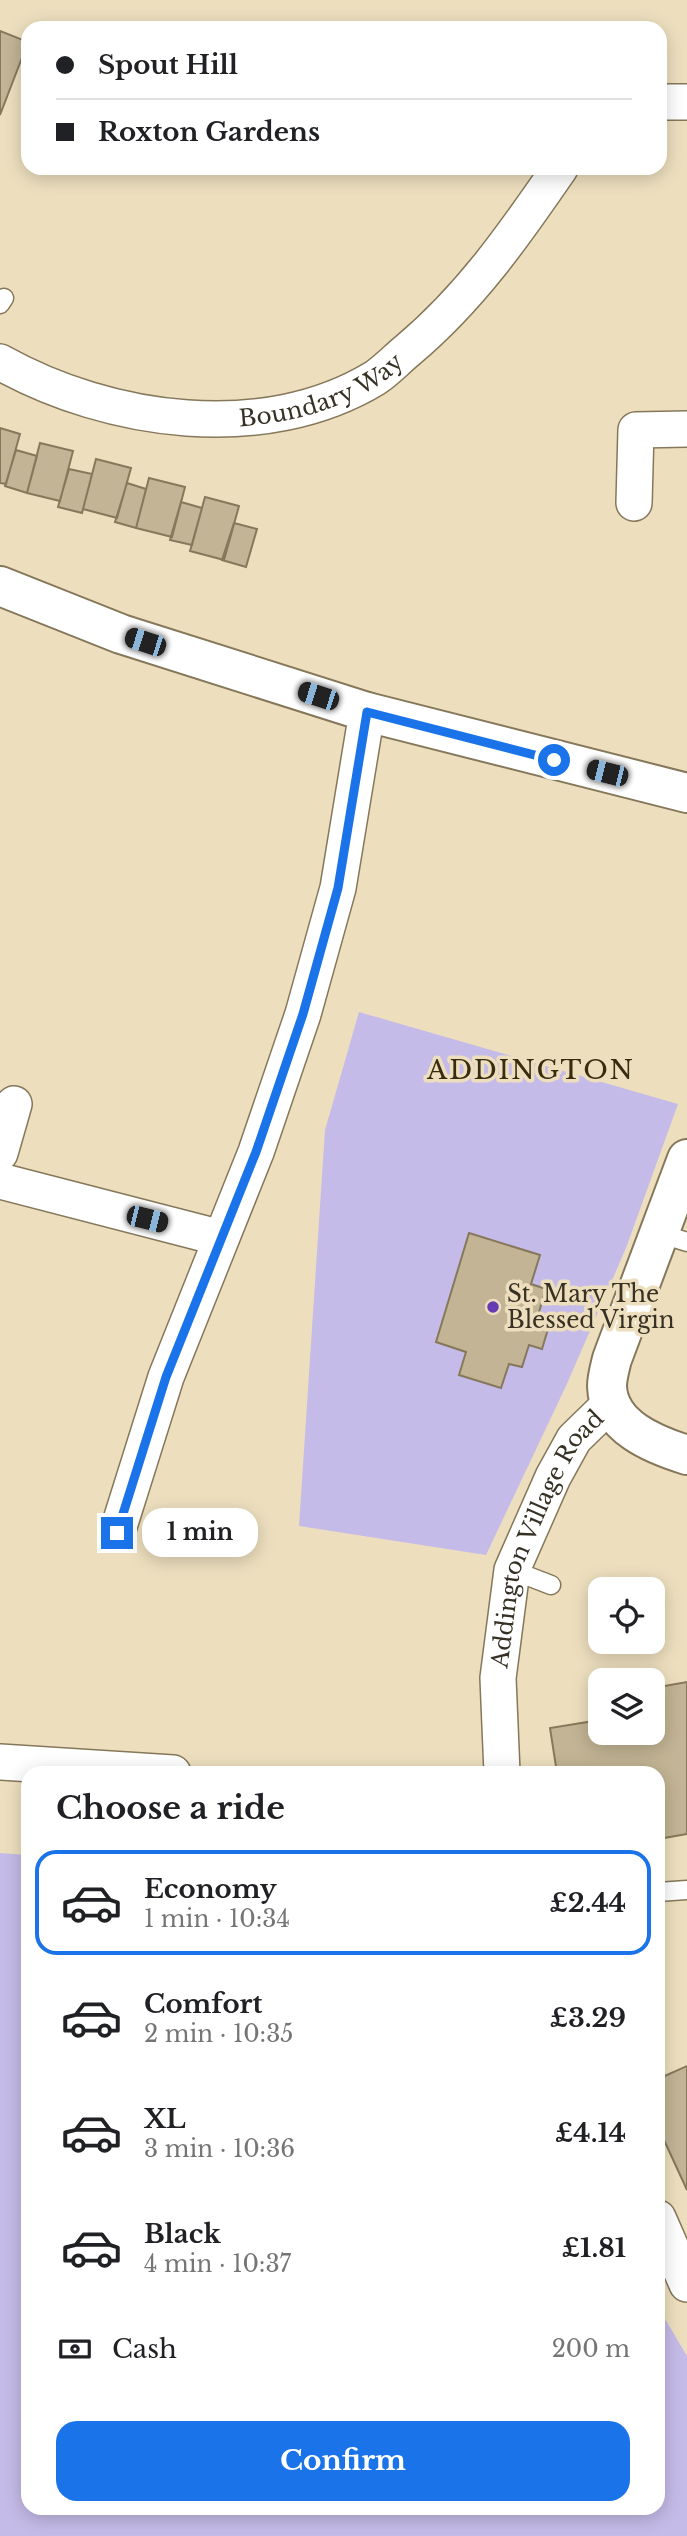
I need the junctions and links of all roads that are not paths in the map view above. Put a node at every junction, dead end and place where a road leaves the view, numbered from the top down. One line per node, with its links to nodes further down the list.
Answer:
1 (667, 102): 2 (street)
2 (687, 102)
3 (555, 175): 4 (street, Boundary Way)
4 (0, 362)
5 (687, 429): 6 (street)
6 (634, 503)
7 (0, 586): 8 (street)
8 (367, 712): 9 (street); 14 (street)
9 (687, 793)
10 (14, 1104): 11 (street)
11 (0, 1153)
12 (687, 1159): 15 (street, Addington Village Road)
13 (0, 1181): 14 (street)
14 (221, 1238): 18 (street)
15 (673, 1238): 16 (street, Addington Village Road)
16 (611, 1403): 17 (street); 19 (street, Addington Village Road)
17 (687, 1455)
18 (117, 1533)
19 (512, 1570): 20 (lane); 23 (street, Addington Village Road)
20 (551, 1585)
21 (0, 1762): 22 (street)
22 (63, 1766)
23 (502, 1766)
24 (687, 1890): 25 (lane)
25 (665, 1892)
26 (665, 2234): 27 (street)
27 (687, 2284)

